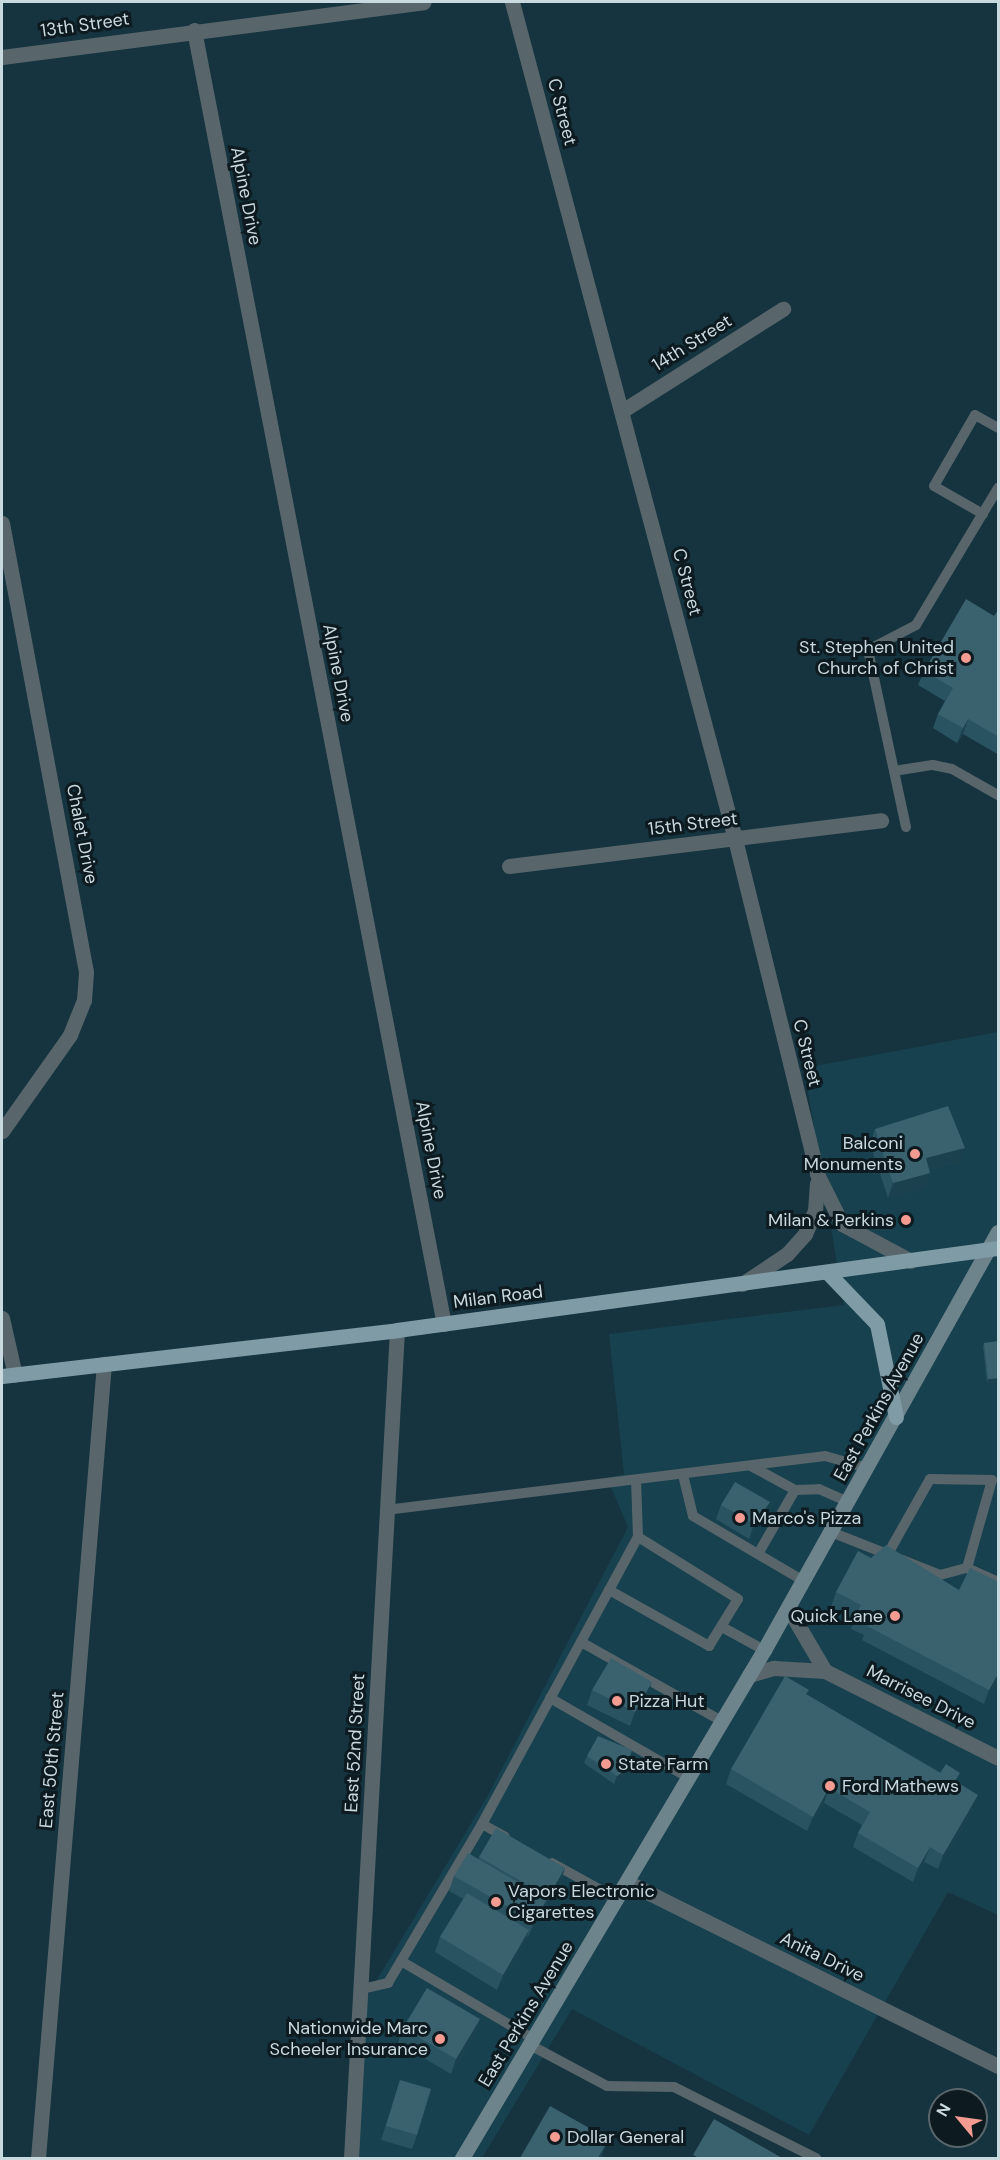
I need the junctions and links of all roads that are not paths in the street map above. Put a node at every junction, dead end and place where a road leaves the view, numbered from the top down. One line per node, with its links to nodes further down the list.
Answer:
1 (423, 2): 3 (street, 13th Street)
2 (512, 2): 6 (street, C Street)
3 (194, 30): 4 (street, 13th Street); 25 (street, Alpine Drive)
4 (2, 57)
5 (783, 309): 6 (street, 14th Street)
6 (622, 411): 15 (street, C Street)
7 (999, 428): 9 (lane)
8 (998, 491): 9 (lane)
9 (983, 514): 11 (lane)
10 (2, 523): 17 (street, Chalet Drive)
11 (894, 771): 12 (lane); 14 (lane)
12 (999, 795)
13 (881, 820): 15 (street, 15th Street)
14 (906, 827)
15 (735, 839): 16 (street, 15th Street); 18 (street, C Street)
16 (509, 866)
17 (2, 1131)
18 (817, 1174): 21 (street, C Street); 23 (street, C Street)
19 (999, 1232): 20 (main road, East Perkins Avenue)
20 (994, 1249): 21 (main road, Milan Road); 29 (main road, East Perkins Avenue)
21 (911, 1261): 22 (main road, Milan Road)
22 (829, 1274): 23 (main road, Milan Road); 29 (main road)
23 (739, 1285): 25 (main road, Milan Road)
24 (2, 1318): 28 (street)
25 (444, 1324): 26 (main road, Milan Road)
26 (397, 1330): 27 (main road, Milan Road); 36 (street, East 52nd Street)
27 (104, 1364): 28 (main road, Milan Road); 64 (street, East 50th Street)
28 (8, 1375)
29 (896, 1417): 31 (main road, East Perkins Avenue)
30 (751, 1466): 31 (lane); 32 (lane); 34 (lane)
31 (867, 1468): 35 (main road, East Perkins Avenue)
32 (683, 1475): 33 (lane); 40 (lane)
33 (636, 1481): 36 (lane); 38 (lane)
34 (795, 1490): 35 (lane); 40 (lane)
35 (848, 1502): 37 (main road, East Perkins Avenue)
36 (386, 1510): 61 (street, East 52nd Street)
37 (831, 1532): 39 (lane); 42 (main road, East Perkins Avenue)
38 (638, 1537): 44 (lane); 46 (lane)
39 (890, 1551): 41 (lane); 41 (lane)
40 (758, 1554): 42 (lane)
41 (967, 1568): 43 (lane)
42 (804, 1581): 45 (main road, East Perkins Avenue)
43 (999, 1582)
44 (609, 1590): 46 (lane); 47 (lane)
45 (788, 1608): 48 (main road, East Perkins Avenue); 49 (street)
46 (722, 1627): 48 (lane)
47 (580, 1642): 51 (lane); 52 (lane)
48 (764, 1650): 50 (main road, East Perkins Avenue)
49 (825, 1671): 50 (street, Marrisee Drive); 53 (street, Marrisee Drive)
50 (750, 1676): 52 (main road, East Perkins Avenue)
51 (550, 1698): 54 (lane); 55 (lane)
52 (722, 1721): 54 (main road, East Perkins Avenue)
53 (999, 1758)
54 (688, 1778): 58 (main road, East Perkins Avenue)
55 (482, 1824): 56 (lane); 60 (lane)
56 (522, 1846)
57 (542, 1858): 59 (lane)
58 (627, 1882): 59 (main road, East Perkins Avenue); 63 (street, Anita Drive)
59 (617, 1899): 62 (main road, East Perkins Avenue)
60 (400, 1961): 61 (lane); 62 (lane)
61 (362, 1989): 65 (street, East 52nd Street)
62 (532, 2042): 66 (main road, East Perkins Avenue); 67 (lane)
63 (999, 2066)
64 (38, 2158)
65 (351, 2158)
66 (462, 2158)
67 (816, 2158)

